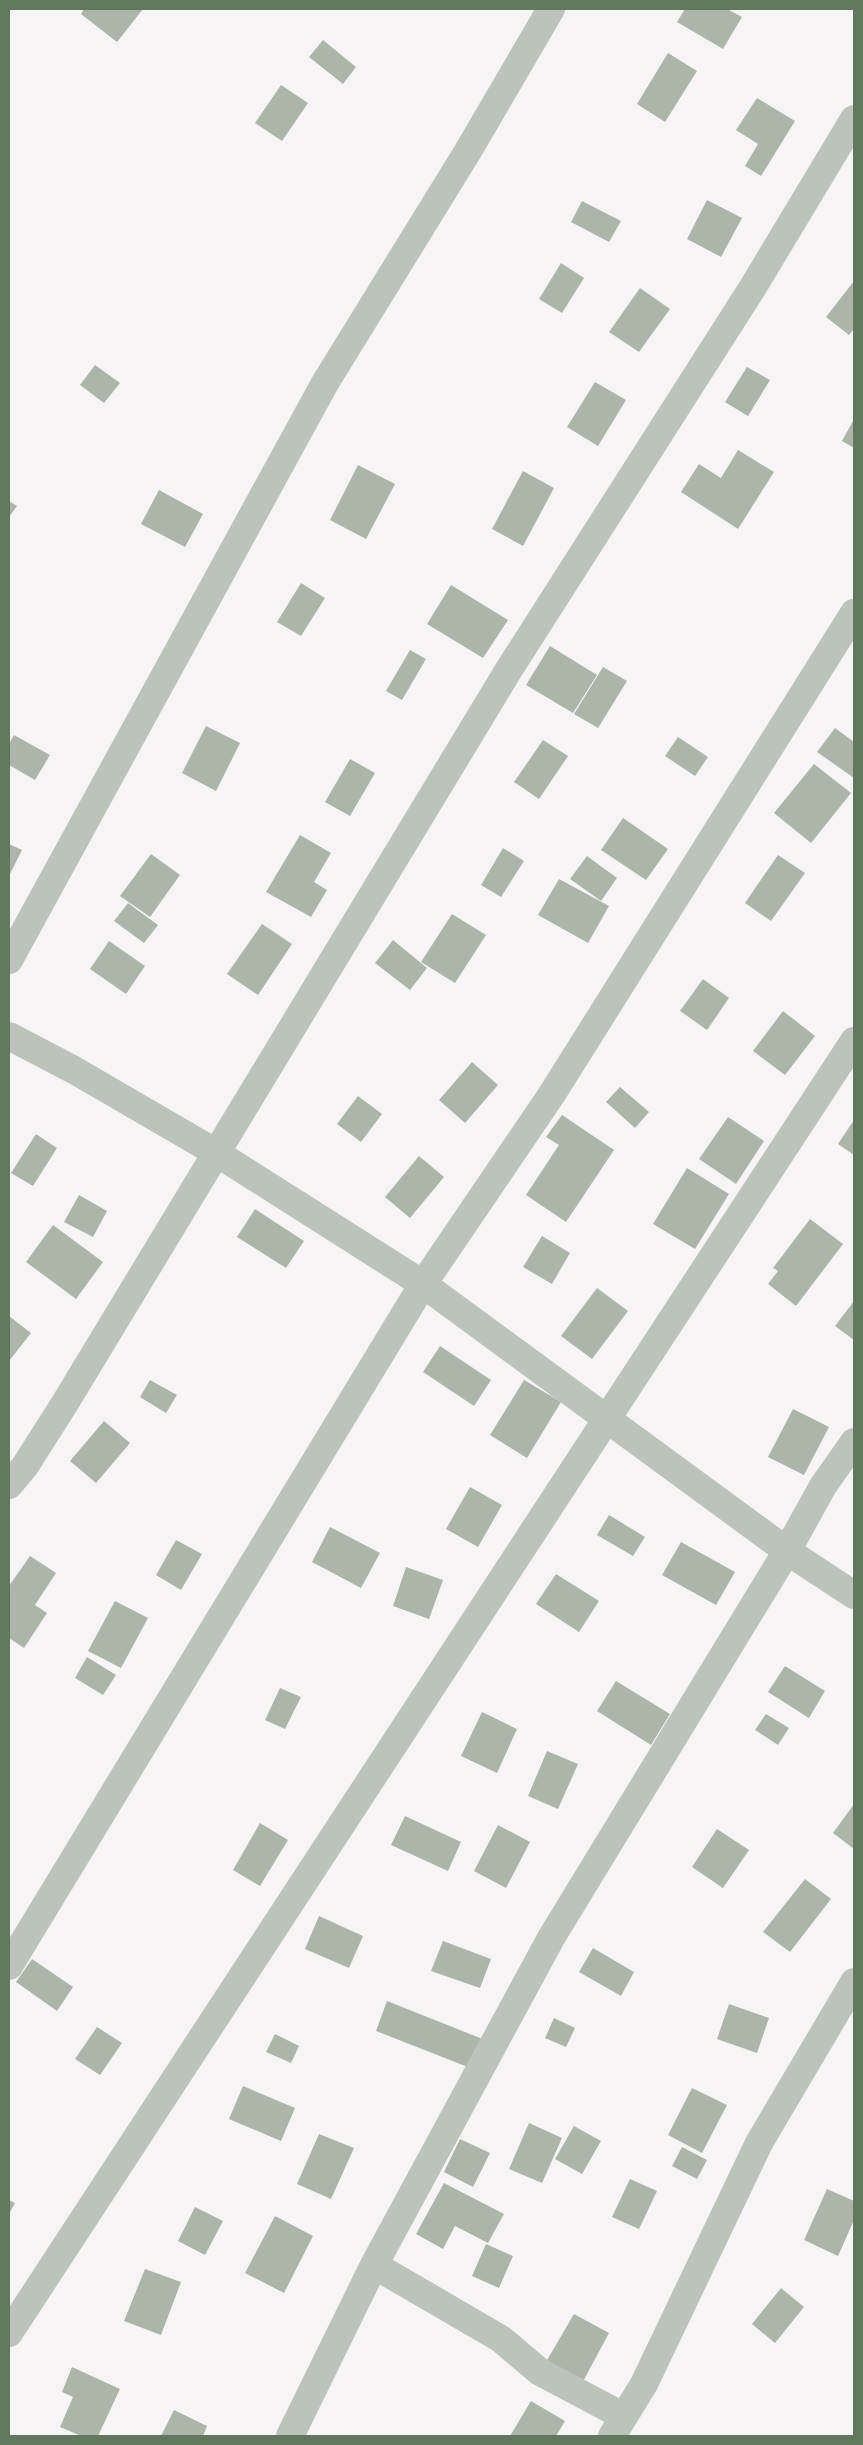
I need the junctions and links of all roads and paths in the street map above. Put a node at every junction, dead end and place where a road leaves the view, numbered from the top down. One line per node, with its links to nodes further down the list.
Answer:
1 (551, 9): 4 (street)
2 (854, 119): 7 (street)
3 (854, 613): 8 (street)
4 (9, 960)
5 (9, 1036): 7 (street)
6 (854, 1041): 9 (street)
7 (215, 1152): 8 (street); 11 (street)
8 (423, 1284): 9 (street); 14 (street)
9 (606, 1419): 12 (street); 17 (street)
10 (854, 1442): 12 (street)
11 (9, 1485)
12 (787, 1551): 13 (street); 16 (street)
13 (854, 1595)
14 (9, 1966)
15 (854, 1982): 18 (street)
16 (374, 2265): 18 (street); 19 (street)
17 (9, 2333)
18 (618, 2426)
19 (290, 2436)

